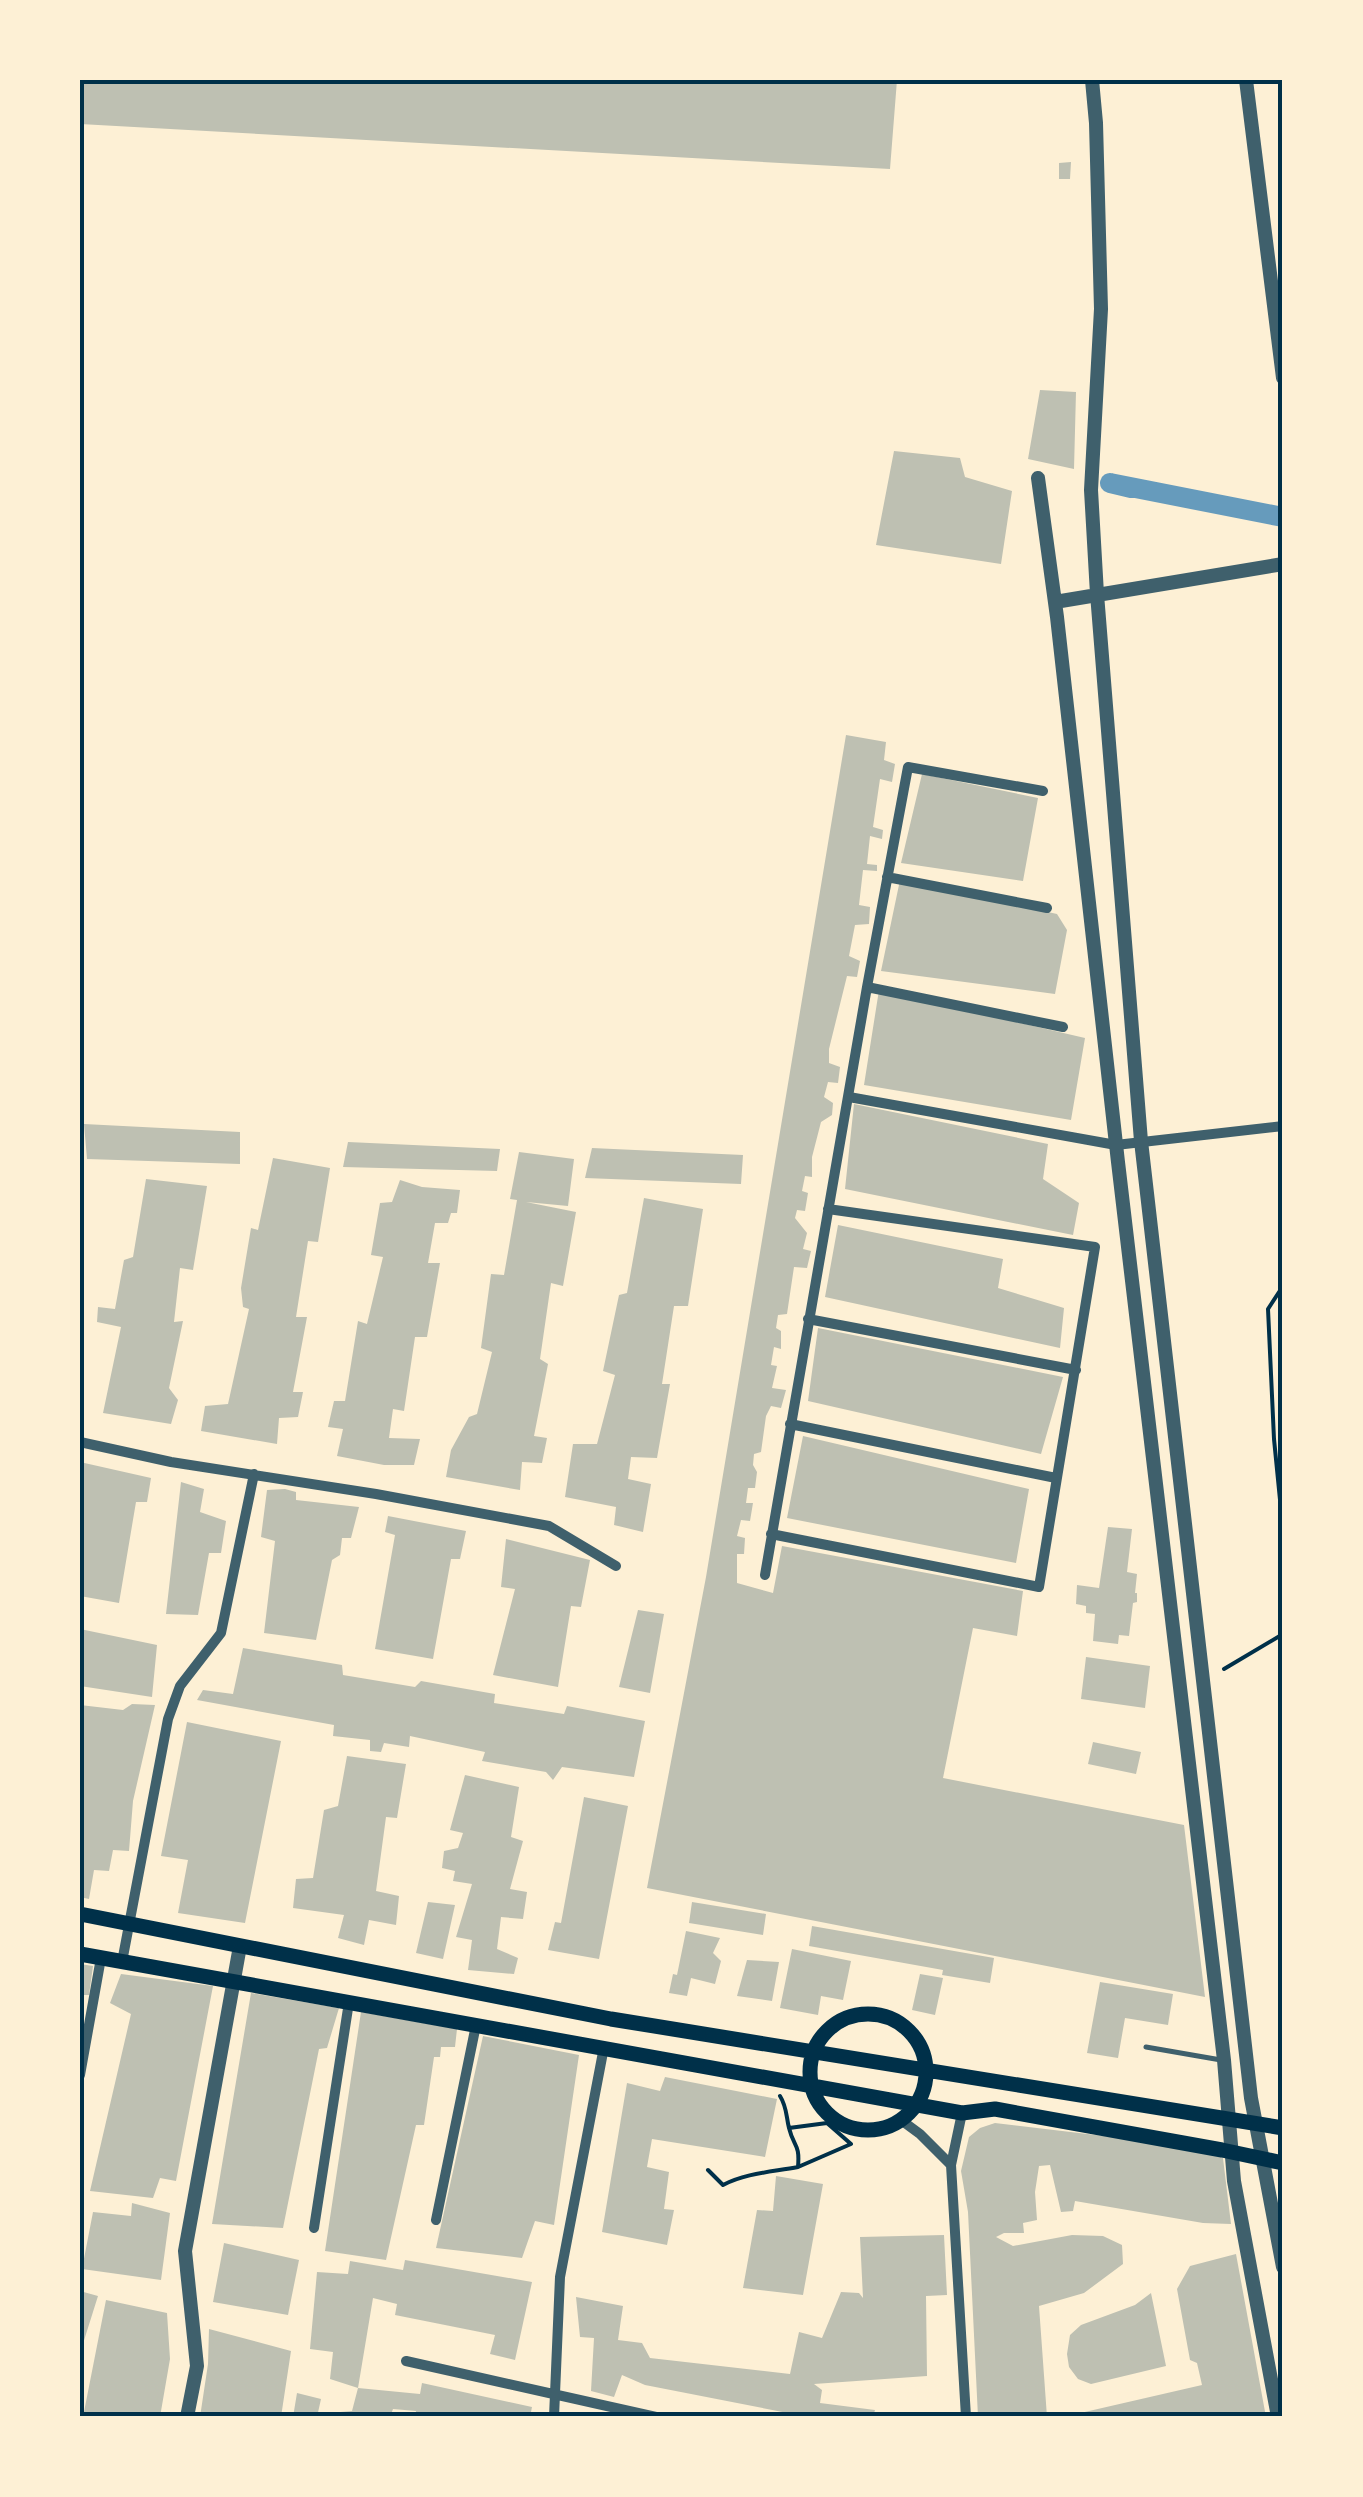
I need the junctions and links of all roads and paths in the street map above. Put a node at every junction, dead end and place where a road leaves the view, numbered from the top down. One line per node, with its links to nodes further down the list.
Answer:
1 (1092, 80): 6 (street)
2 (1246, 80): 3 (street)
3 (1283, 378)
4 (1038, 478): 7 (street)
5 (1283, 564): 6 (street)
6 (1097, 594): 7 (street); 15 (street)
7 (1055, 602): 16 (street)
8 (1043, 792): 9 (street)
9 (887, 877): 10 (street); 11 (street)
10 (1048, 908)
11 (866, 987): 12 (street); 13 (street)
12 (1063, 1028)
13 (849, 1097): 16 (street); 17 (street)
14 (1283, 1126): 15 (street)
15 (1142, 1142): 16 (street); 52 (street)
16 (1116, 1145): 43 (street)
17 (828, 1209): 19 (street); 20 (street)
18 (1283, 1286): 25 (path)
19 (808, 1319): 20 (street); 21 (street)
20 (1076, 1370): 24 (street)
21 (790, 1424): 24 (street); 26 (street)
22 (80, 1442): 23 (street)
23 (254, 1474): 27 (street); 32 (street)
24 (1056, 1478): 26 (street)
25 (1283, 1530)
26 (771, 1534): 28 (street)
27 (616, 1566)
28 (764, 1574)
29 (1283, 1634): 30 (path)
30 (1224, 1669)
31 (80, 1914): 32 (main road)
32 (130, 1924): 33 (main road); 36 (street)
33 (240, 1946): 37 (street); 42 (main road)
34 (80, 1954): 35 (main road)
35 (100, 1958): 36 (main road); 45 (street)
36 (122, 1962): 37 (main road)
37 (233, 1980): 38 (main road); 66 (street)
38 (349, 2002): 39 (main road); 62 (street)
39 (476, 2025): 40 (main road); 61 (street)
40 (604, 2047): 46 (main road); 65 (street)
41 (1146, 2047): 43 (lane)
42 (813, 2051): 44 (main road); 44 (main road); 46 (main road)
43 (1224, 2060): 50 (street)
44 (927, 2070): 47 (main road); 50 (main road)
45 (80, 2075)
46 (811, 2085): 47 (main road); 51 (main road)
47 (917, 2104): 49 (main road); 51 (main road)
48 (786, 2106): 53 (path)
49 (962, 2113): 55 (main road); 58 (street)
50 (1229, 2119): 52 (main road); 55 (street)
51 (901, 2120): 58 (street)
52 (1256, 2123): 54 (main road); 56 (street)
53 (789, 2128): 59 (path); 59 (path)
54 (1283, 2128)
55 (1232, 2153): 56 (main road); 70 (street)
56 (1263, 2158): 57 (main road); 63 (street)
57 (1283, 2163)
58 (952, 2165): 69 (street)
59 (798, 2167): 60 (path)
60 (708, 2170)
61 (436, 2220)
62 (314, 2228)
63 (1283, 2267)
64 (406, 2360): 65 (street)
65 (553, 2394): 67 (street); 68 (street)
66 (187, 2417)
67 (554, 2417)
68 (656, 2417)
69 (966, 2417)
70 (1278, 2417)

